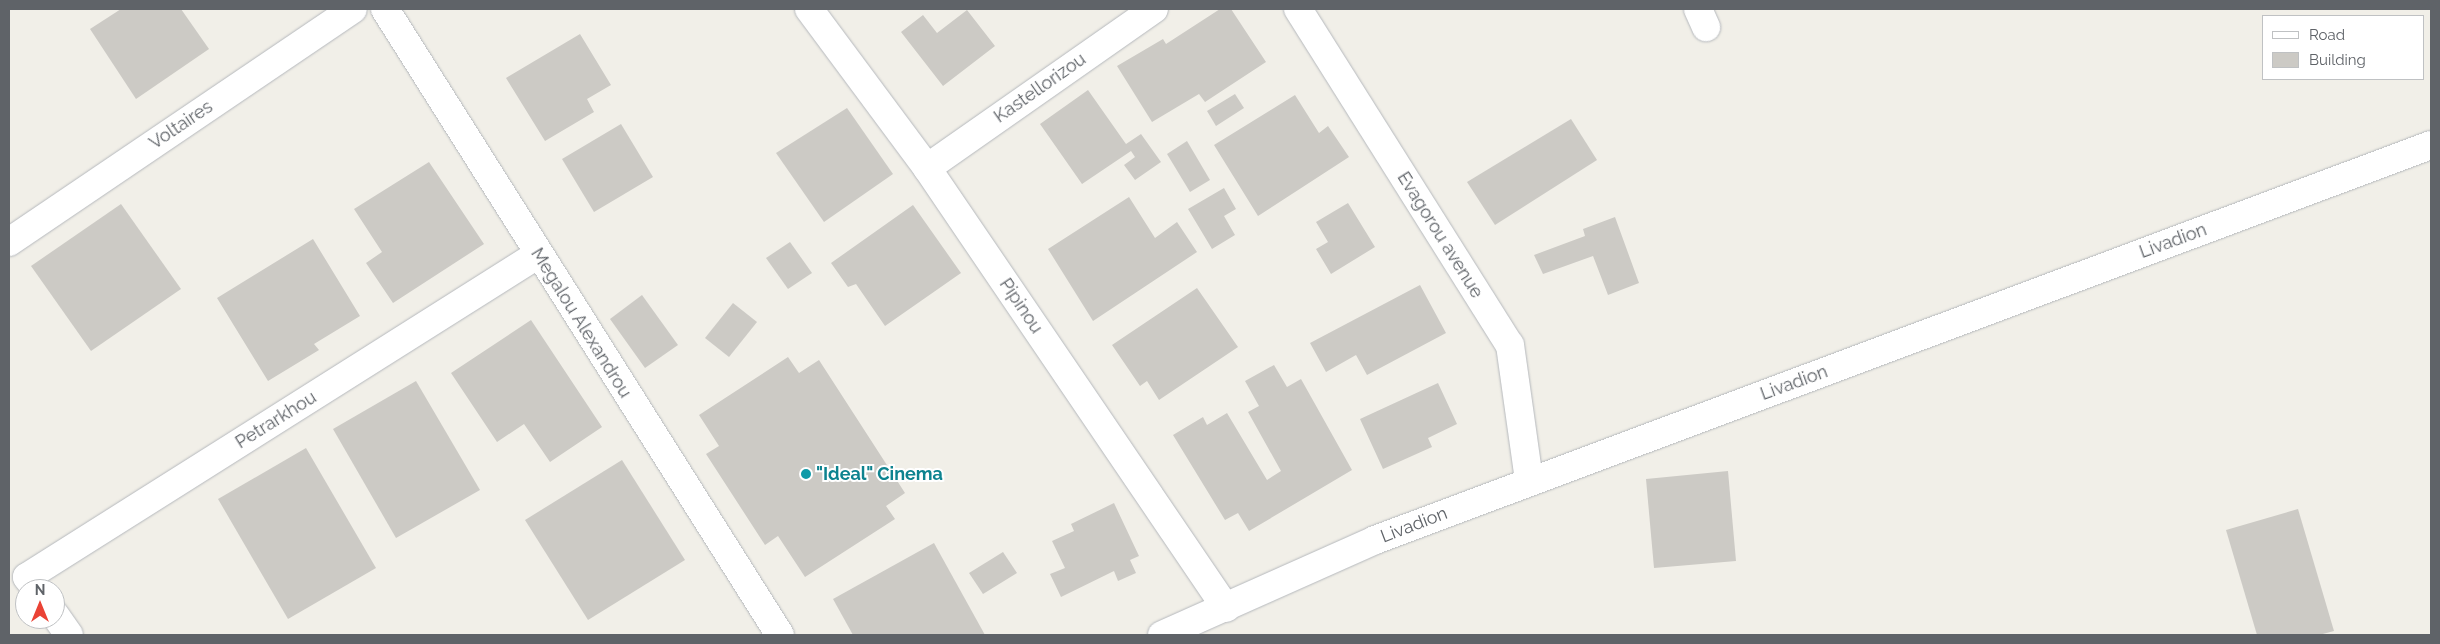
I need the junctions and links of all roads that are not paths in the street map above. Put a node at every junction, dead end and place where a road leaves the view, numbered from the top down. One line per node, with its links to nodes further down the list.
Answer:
1 (353, 9): 8 (street, Voltaires)
2 (385, 9): 9 (street, Megalou Alexandrou)
3 (809, 9): 7 (street, Pipinou)
4 (1154, 9): 7 (street, Kastellorizou)
5 (1298, 9): 10 (street, Evagorou avenue)
6 (2431, 145): 10 (street, Livadion)
7 (927, 168): 12 (street, Pipinou)
8 (9, 242)
9 (538, 256): 11 (street, Petrarkhou); 13 (street, Megalou Alexandrou)
10 (1529, 481): 12 (street, Livadion)
11 (28, 579)
12 (1226, 608): 14 (street, Livadion)
13 (780, 635)
14 (1162, 635)

